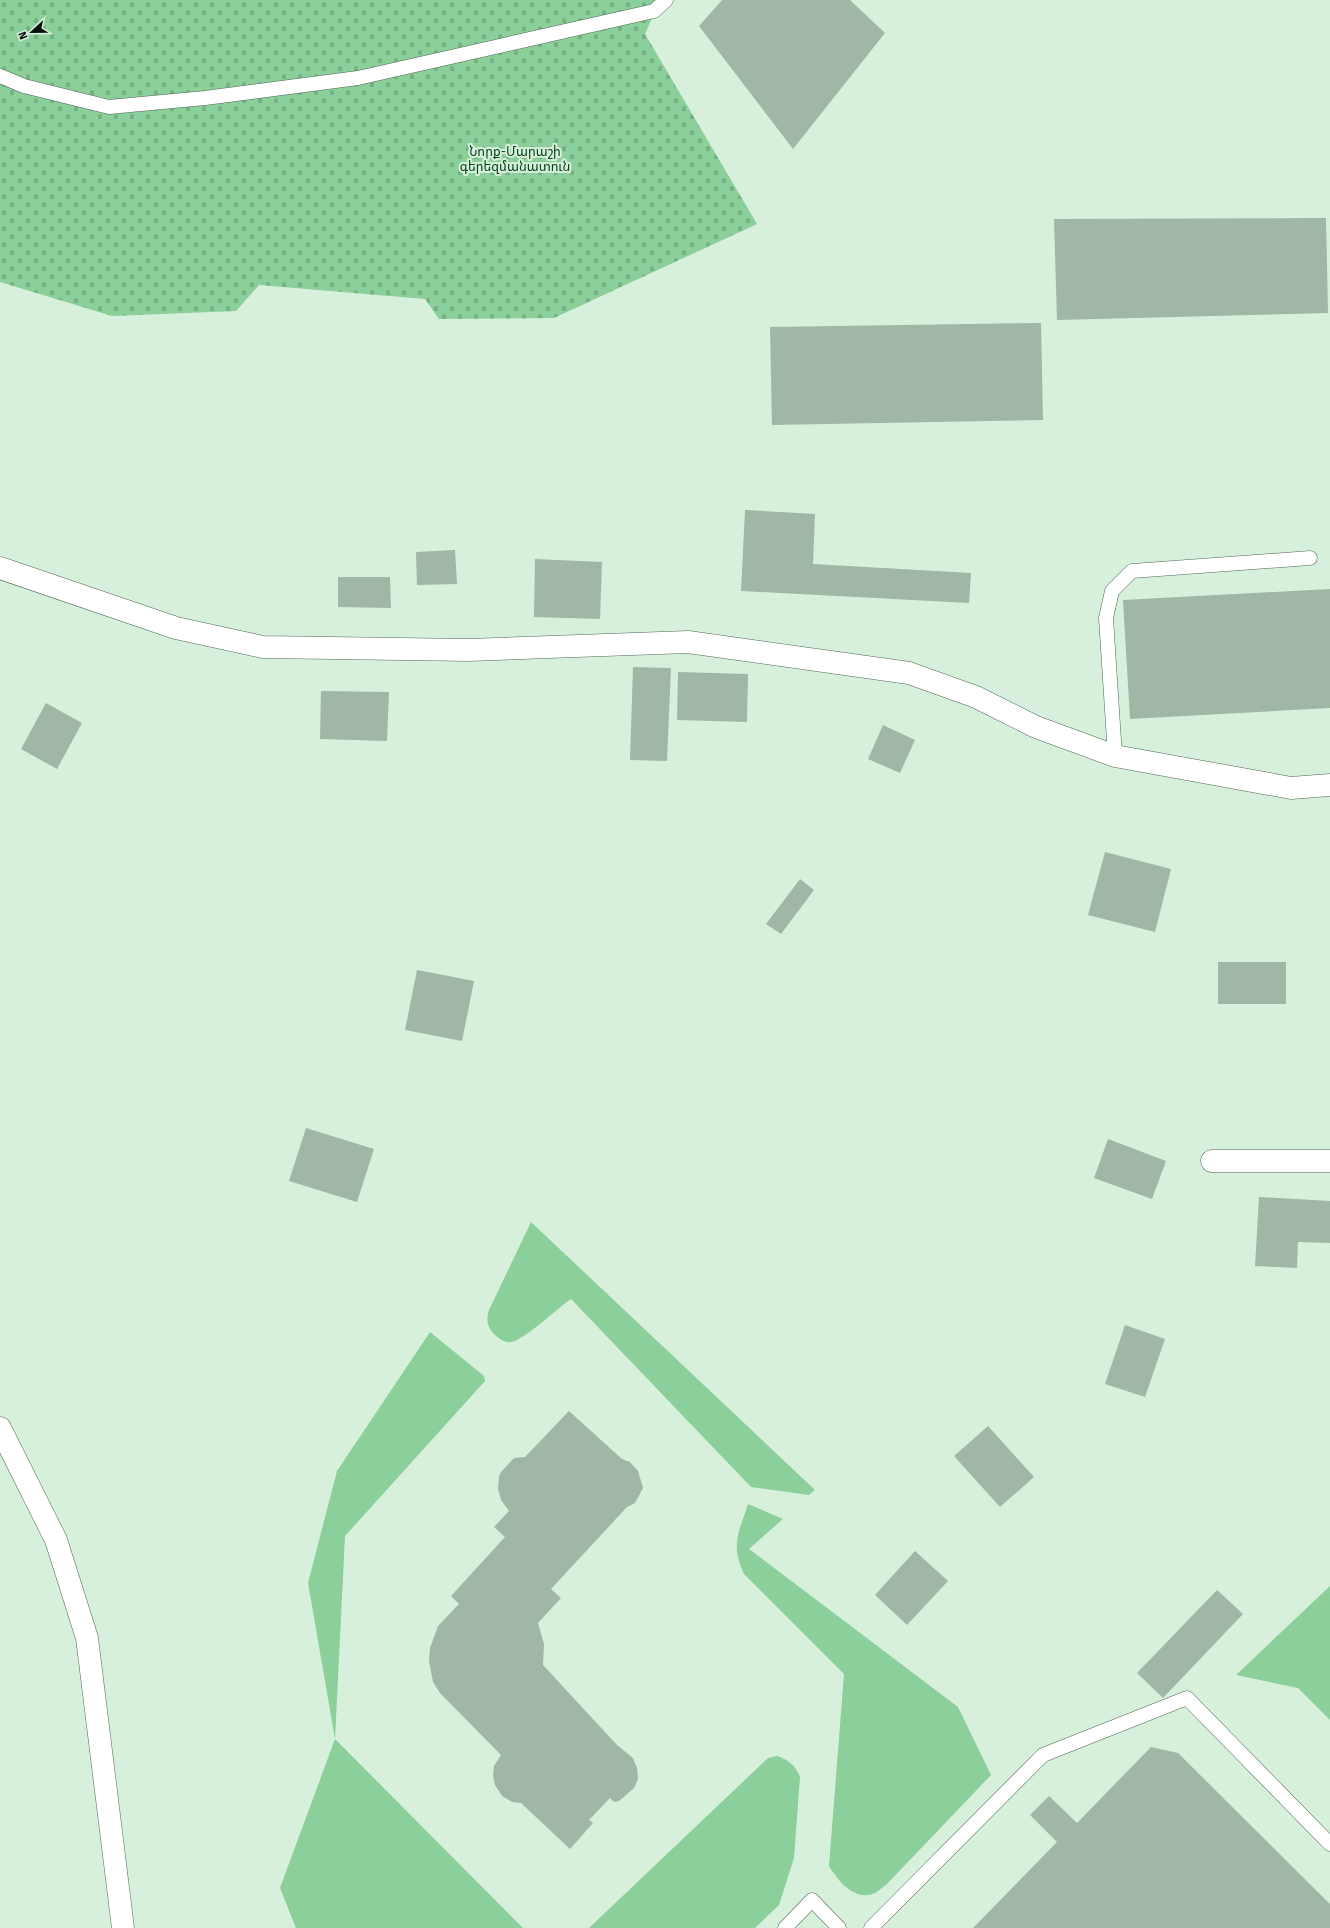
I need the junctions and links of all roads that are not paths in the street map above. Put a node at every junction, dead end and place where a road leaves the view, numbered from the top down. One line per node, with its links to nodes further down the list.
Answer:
1 (666, 0): 2 (lane)
2 (0, 76)
3 (1310, 558): 5 (lane)
4 (0, 568): 5 (street)
5 (1114, 756): 6 (street)
6 (1330, 785)
7 (1212, 1161): 8 (street)
8 (1330, 1161)
9 (0, 1428): 11 (street)
10 (1330, 1844): 14 (lane)
11 (123, 1928)
12 (785, 1928): 13 (lane)
13 (838, 1928)
14 (871, 1928)

